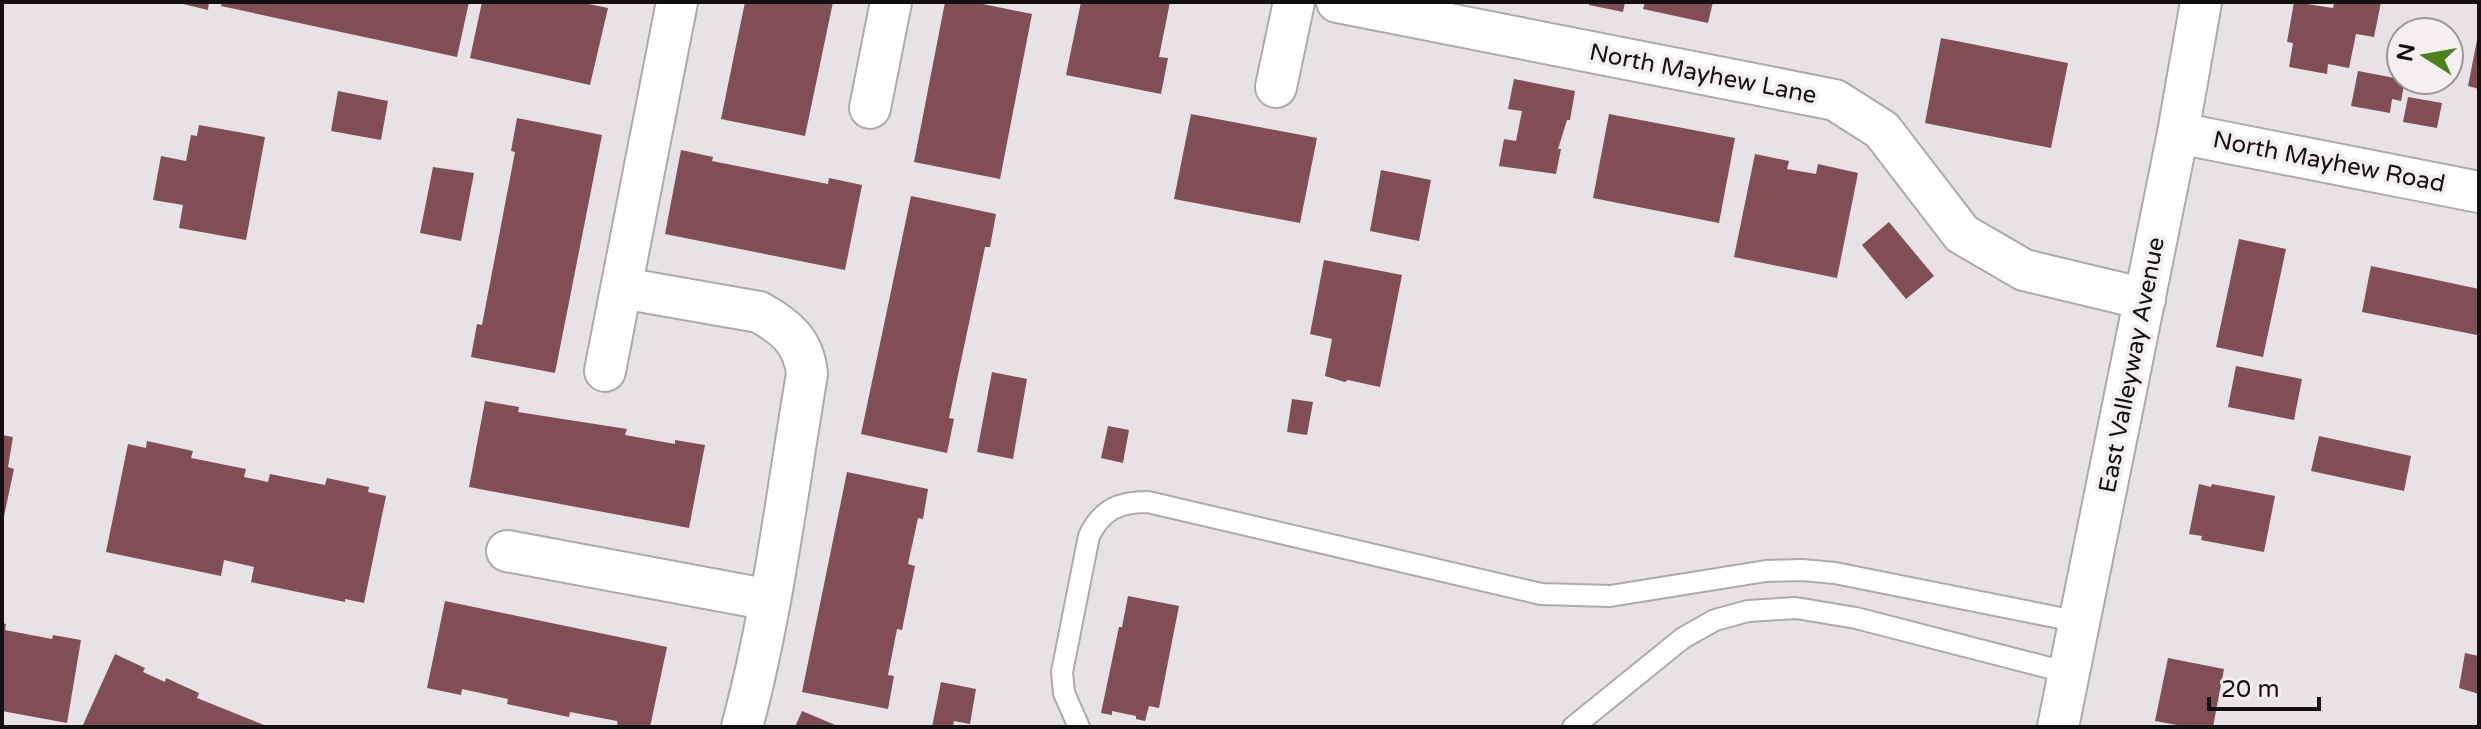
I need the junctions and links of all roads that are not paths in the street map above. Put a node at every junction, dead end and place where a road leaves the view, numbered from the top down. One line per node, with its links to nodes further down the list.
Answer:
1 (677, 2): 10 (street)
2 (891, 2): 7 (street)
3 (1294, 2): 6 (street)
4 (1337, 2): 11 (street, North Mayhew Lane)
5 (2201, 2): 8 (street, East Valleyway Avenue)
6 (1276, 87)
7 (870, 108)
8 (2178, 133): 9 (street, North Mayhew Road); 11 (street, East Valleyway Avenue)
9 (2479, 192)
10 (622, 288): 12 (street); 14 (street)
11 (2145, 299): 15 (street, East Valleyway Avenue)
12 (605, 371)
13 (507, 551): 14 (street)
14 (770, 600): 17 (street)
15 (2080, 622): 16 (street, East Valleyway Avenue); 18 (lane)
16 (2069, 673): 19 (lane); 20 (street, East Valleyway Avenue)
17 (742, 727)
18 (1079, 727)
19 (1573, 727)
20 (2058, 727)

